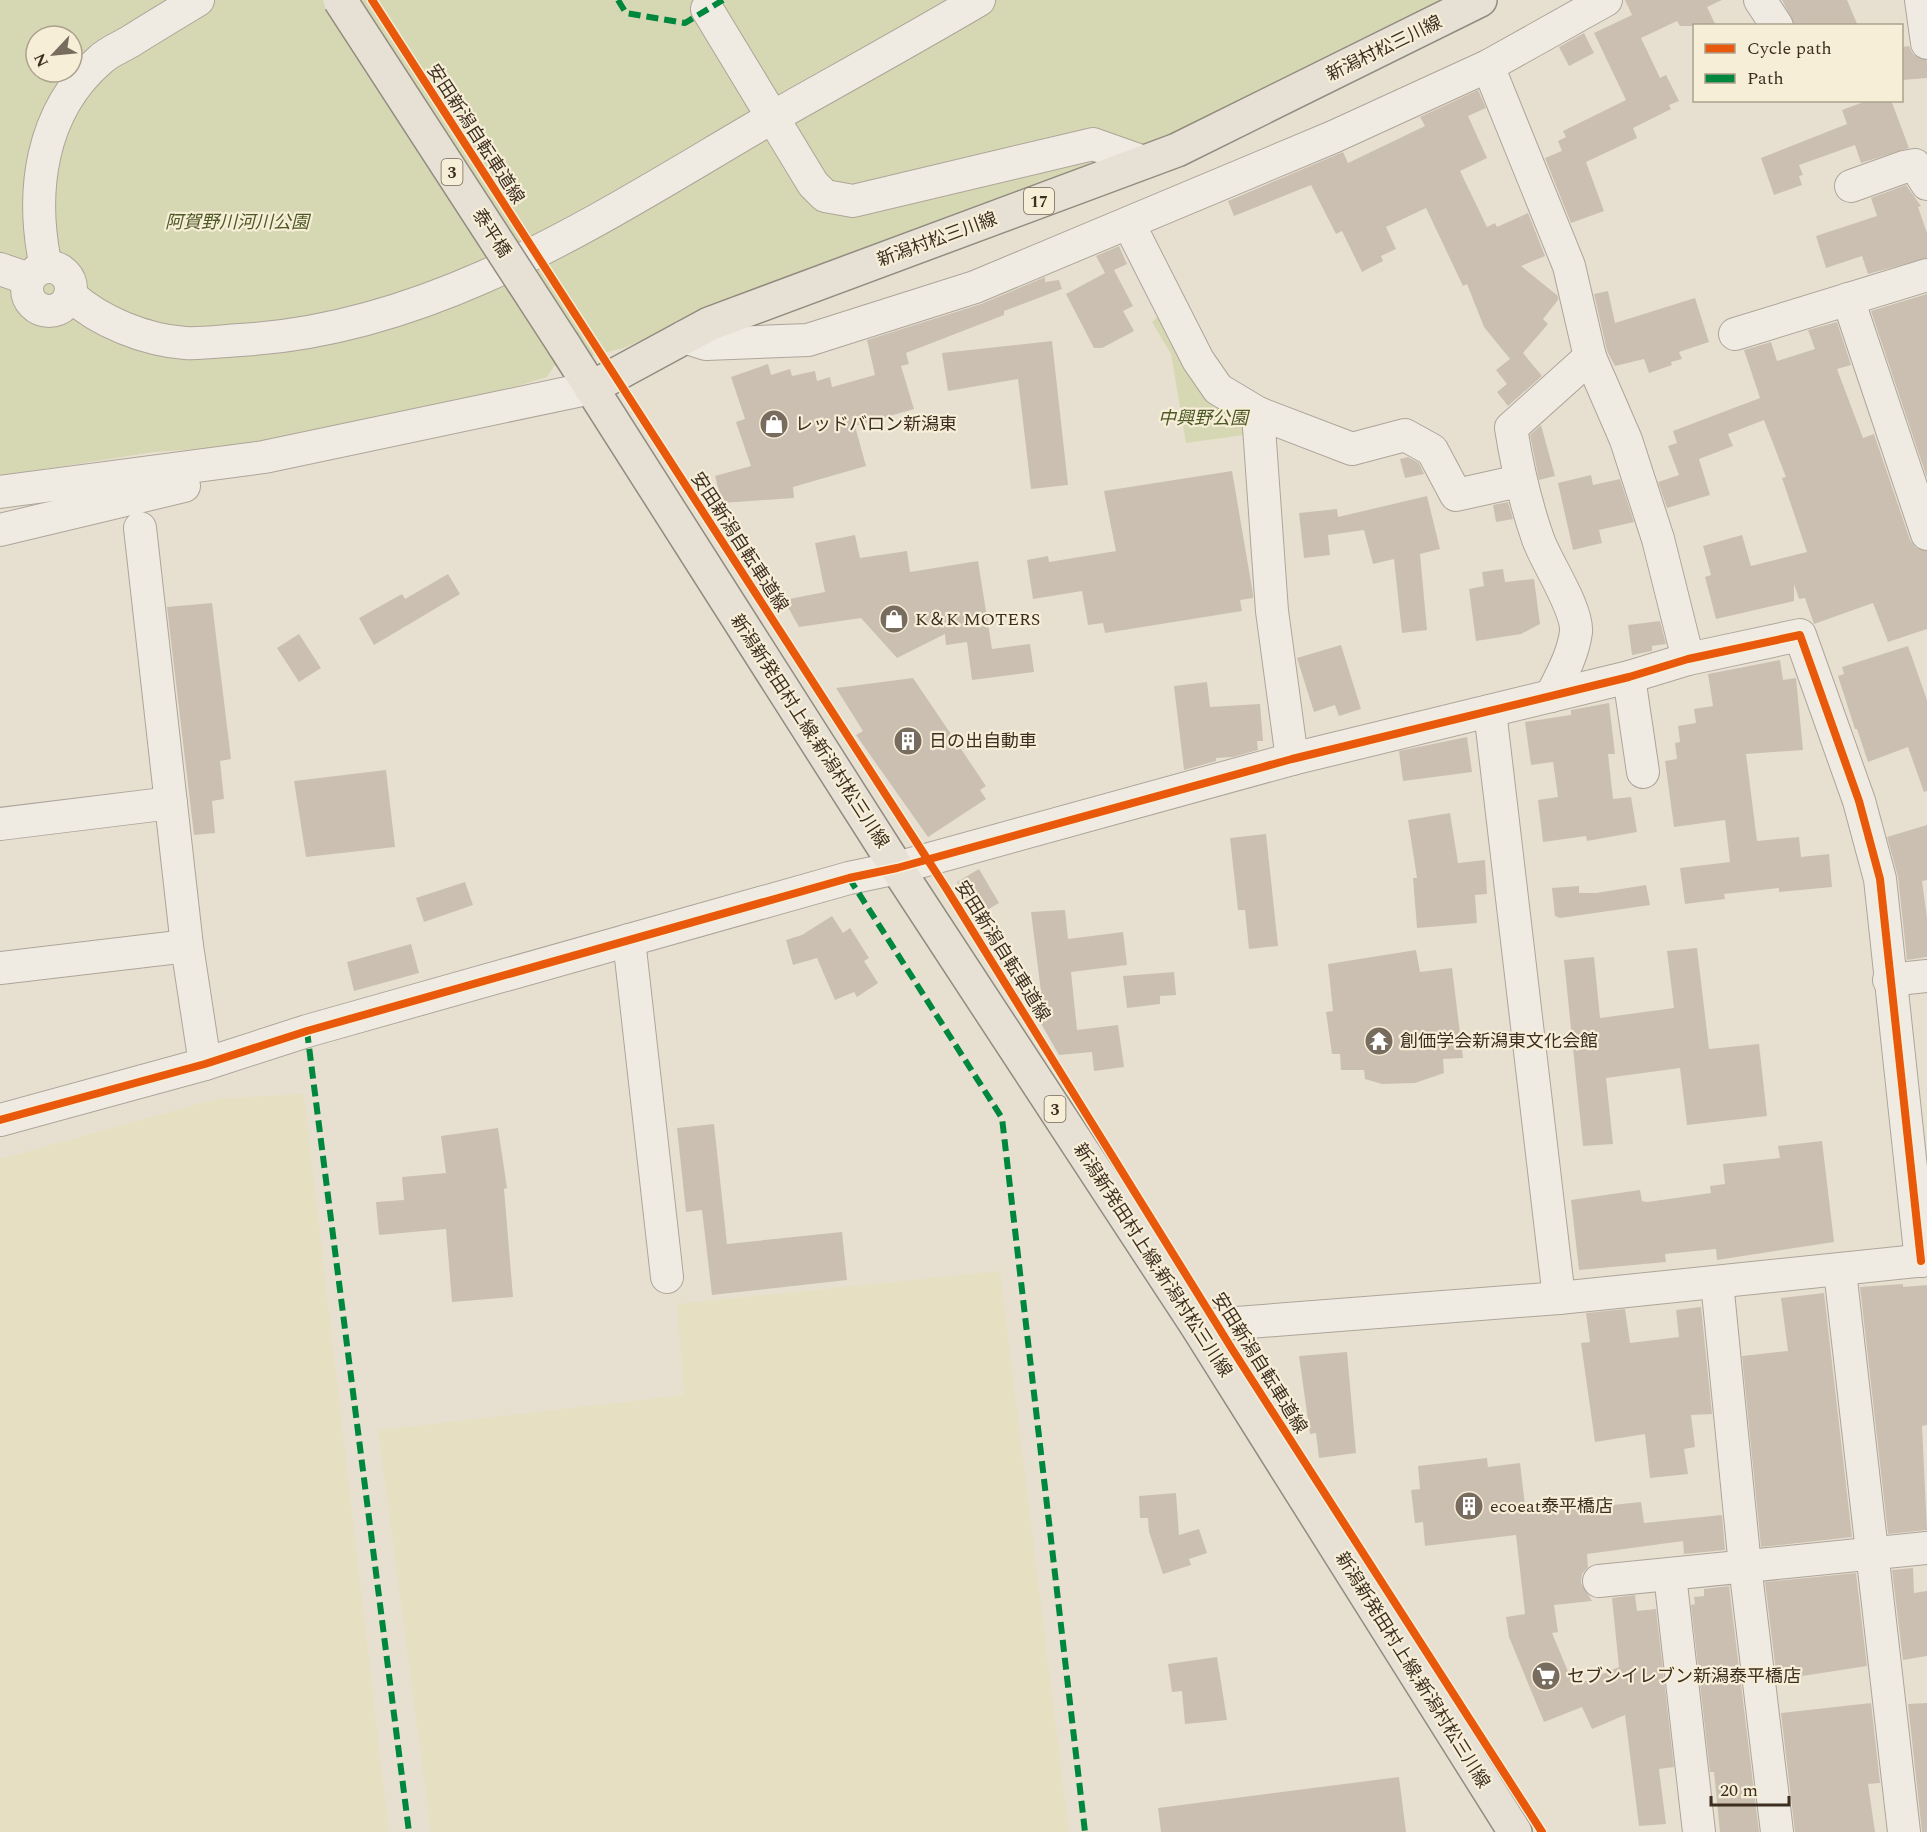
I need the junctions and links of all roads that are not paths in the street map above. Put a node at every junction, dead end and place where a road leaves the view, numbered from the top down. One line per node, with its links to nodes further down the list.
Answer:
1 (198, 0): 17 (street)
2 (340, 0): 23 (main road, 泰平橋 / 3, bridge)
3 (979, 0): 12 (street)
4 (1480, 0): 13 (main road, 新潟村松三川線 / 17)
5 (1606, 0): 11 (street)
6 (1760, 0): 9 (street)
7 (1921, 0): 10 (street)
8 (707, 9): 12 (street)
9 (1776, 24)
10 (1927, 43)
11 (1488, 66): 16 (street); 22 (street)
12 (774, 117): 13 (street); 17 (street)
13 (1144, 162): 21 (main road, 新潟村松三川線 / 17)
14 (1923, 169): 15 (street)
15 (1851, 186)
16 (1129, 224): 21 (street); 24 (street)
17 (25, 272)
18 (1927, 275): 19 (street)
19 (1848, 299): 20 (street); 30 (street)
20 (1735, 334)
21 (684, 338): 23 (main road, 新潟村松三川線 / 17)
22 (1590, 357): 26 (street); 31 (street)
23 (591, 388): 25 (street); 39 (main road, 新潟新発田村上線;新潟村松三川線 / 3)
24 (1258, 413): 26 (street); 35 (street)
25 (235, 461): 27 (street); 29 (street)
26 (1519, 481): 33 (street)
27 (0, 492)
28 (140, 528): 37 (street)
29 (0, 530)
30 (1927, 534)
31 (1688, 659): 32 (street); 44 (street)
32 (1629, 677): 33 (street); 36 (street)
33 (1551, 696): 34 (street)
34 (1490, 711): 35 (street); 52 (street)
35 (1292, 759): 39 (street)
36 (1643, 772)
37 (171, 802): 38 (street); 41 (street)
38 (0, 824)
39 (897, 868): 40 (street); 53 (main road, 新潟新発田村上線;新潟村松三川線 / 3)
40 (629, 940): 45 (street); 50 (street)
41 (188, 946): 42 (street); 45 (street)
42 (0, 968)
43 (1927, 976): 44 (street)
44 (1889, 980): 46 (street)
45 (205, 1064): 47 (street)
46 (1915, 1107): 48 (street)
47 (0, 1120)
48 (1924, 1261): 49 (street)
49 (1840, 1271): 51 (street); 55 (street)
50 (667, 1278)
51 (1717, 1282): 52 (street); 56 (street)
52 (1559, 1298): 53 (street)
53 (1197, 1326): 59 (main road, 新潟新発田村上線;新潟村松三川線 / 3)
54 (1927, 1548): 55 (street)
55 (1874, 1555): 56 (street); 62 (street)
56 (1745, 1566): 57 (street); 61 (street)
57 (1670, 1575): 58 (street); 60 (street)
58 (1599, 1581)
59 (1515, 1832)
60 (1699, 1832)
61 (1777, 1832)
62 (1904, 1832)

